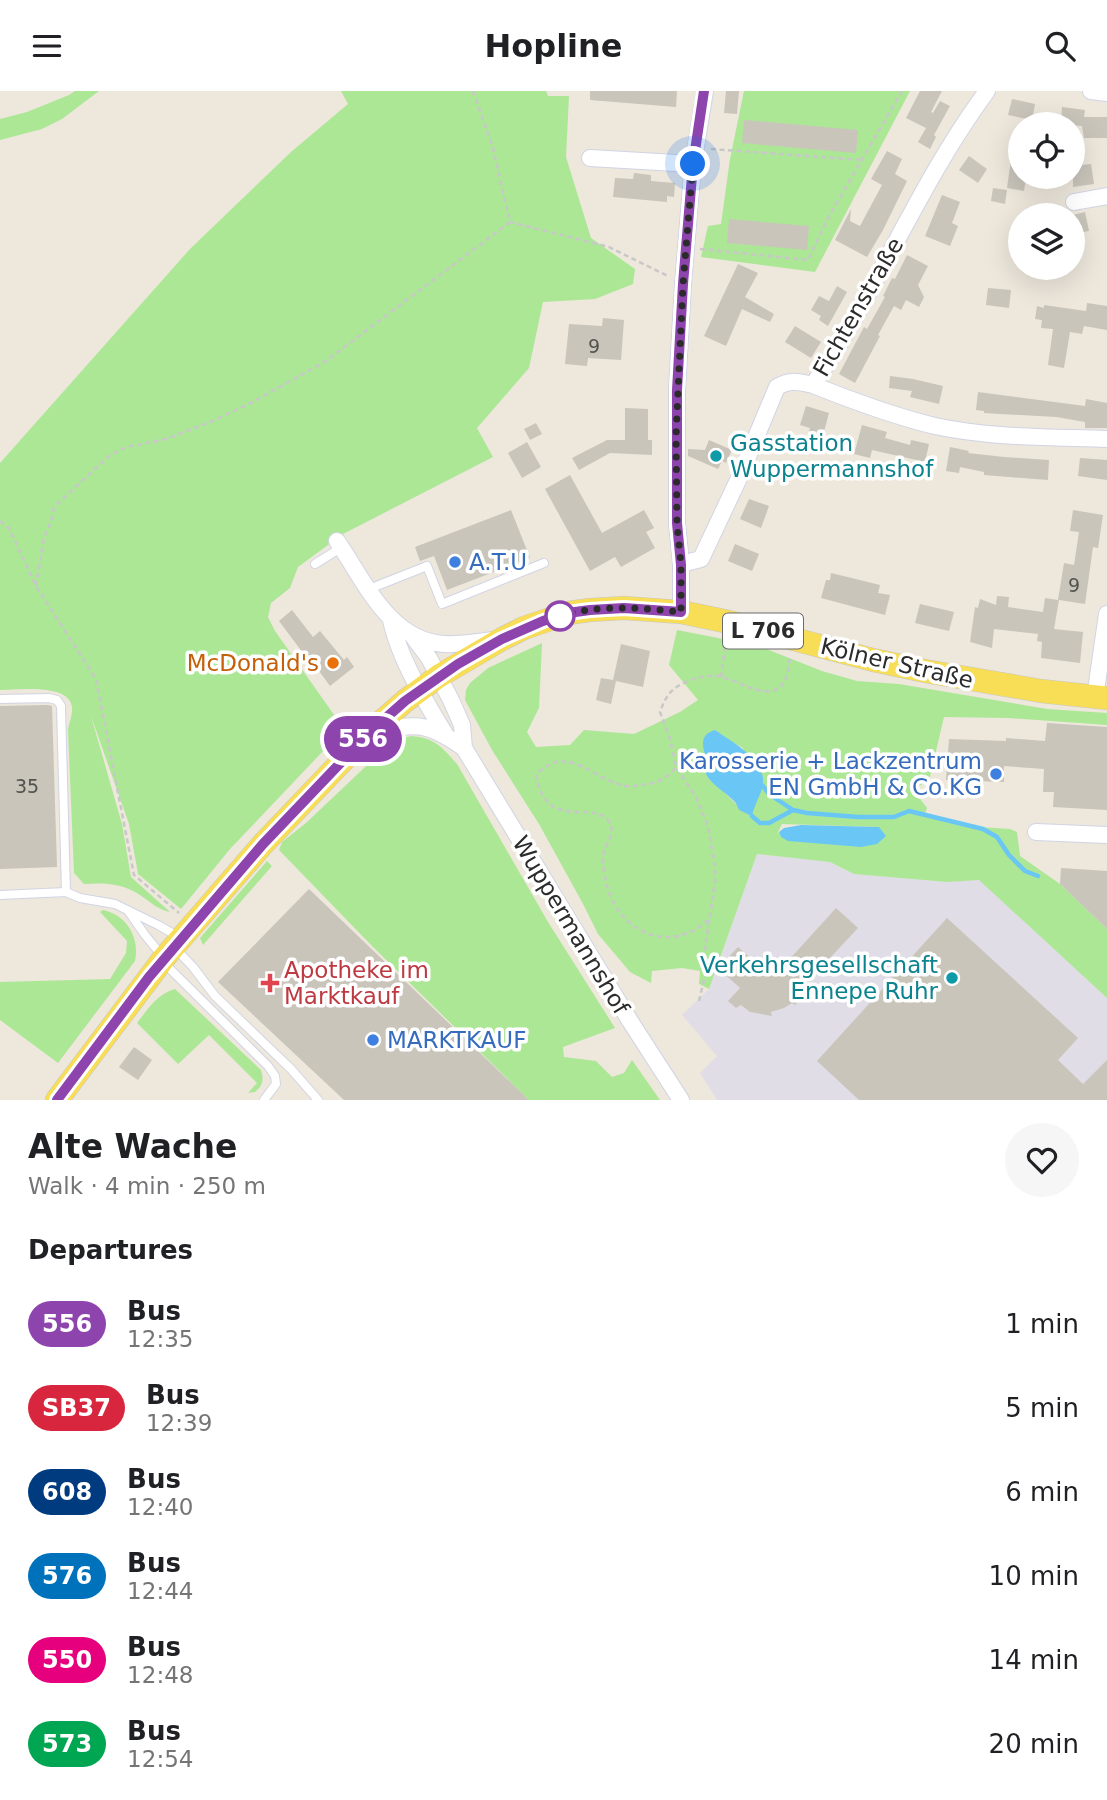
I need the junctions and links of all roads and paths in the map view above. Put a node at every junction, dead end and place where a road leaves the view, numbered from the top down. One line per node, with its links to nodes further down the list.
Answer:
1 (473, 91): 12 (path)
2 (705, 91): 7 (street)
3 (902, 91): 9 (path)
4 (987, 91): 15 (street, Fichtenstraße)
5 (1091, 91): 6 (street)
6 (1107, 93)
7 (695, 156): 8 (street); 9 (path); 13 (street)
8 (590, 158)
9 (861, 160): 13 (path)
10 (1107, 196): 11 (street)
11 (1074, 202)
12 (510, 222): 14 (path); 22 (path)
13 (687, 247): 14 (street)
14 (683, 284): 21 (street)
15 (813, 385): 16 (street); 21 (street, Fichtenstraße)
16 (1107, 439)
17 (0, 521): 22 (path)
18 (340, 544): 20 (lane); 23 (street, Wuppermannshof)
19 (544, 563): 23 (lane)
20 (314, 564)
21 (681, 565): 24 (street)
22 (36, 586): 45 (path)
23 (369, 589): 26 (street, Wuppermannshof)
24 (681, 612): 27 (main road, Kölner Straße / L 706); 29 (main road, Kölner Straße / L 706)
25 (1107, 614): 33 (street)
26 (391, 620): 28 (street, Wuppermannshof); 32 (street, Wuppermannshof)
27 (729, 622): 30 (main road, Kölner Straße / L 706); 31 (path)
28 (411, 633): 29 (street, Wuppermannshof); 32 (street, Wuppermannshof)
29 (502, 639): 32 (main road, Kölner Straße / L 706)
30 (794, 639): 31 (path); 33 (main road, Kölner Straße / L 706)
31 (721, 677): 38 (path)
32 (429, 683): 35 (main road, Kölner Straße / L 706); 36 (street, Wuppermannshof); 37 (street, Wuppermannshof)
33 (1101, 698)
34 (0, 699): 41 (lane)
35 (371, 731): 36 (street, Wuppermannshof); 45 (main road, Kölner Straße / L 706)
36 (445, 735): 37 (street, Wuppermannshof)
37 (464, 748): 50 (street, Wuppermannshof)
38 (676, 767): 44 (path); 44 (path)
39 (1036, 832): 40 (street)
40 (1107, 835)
41 (66, 892): 42 (lane); 43 (lane)
42 (0, 895)
43 (129, 912): 45 (lane); 45 (lane)
44 (710, 918): 46 (path)
45 (175, 946): 47 (main road, Kölner Straße / L 706); 48 (lane); 49 (lane)
46 (699, 1001)
47 (57, 1100)
48 (264, 1100)
49 (318, 1100)
50 (681, 1100)

